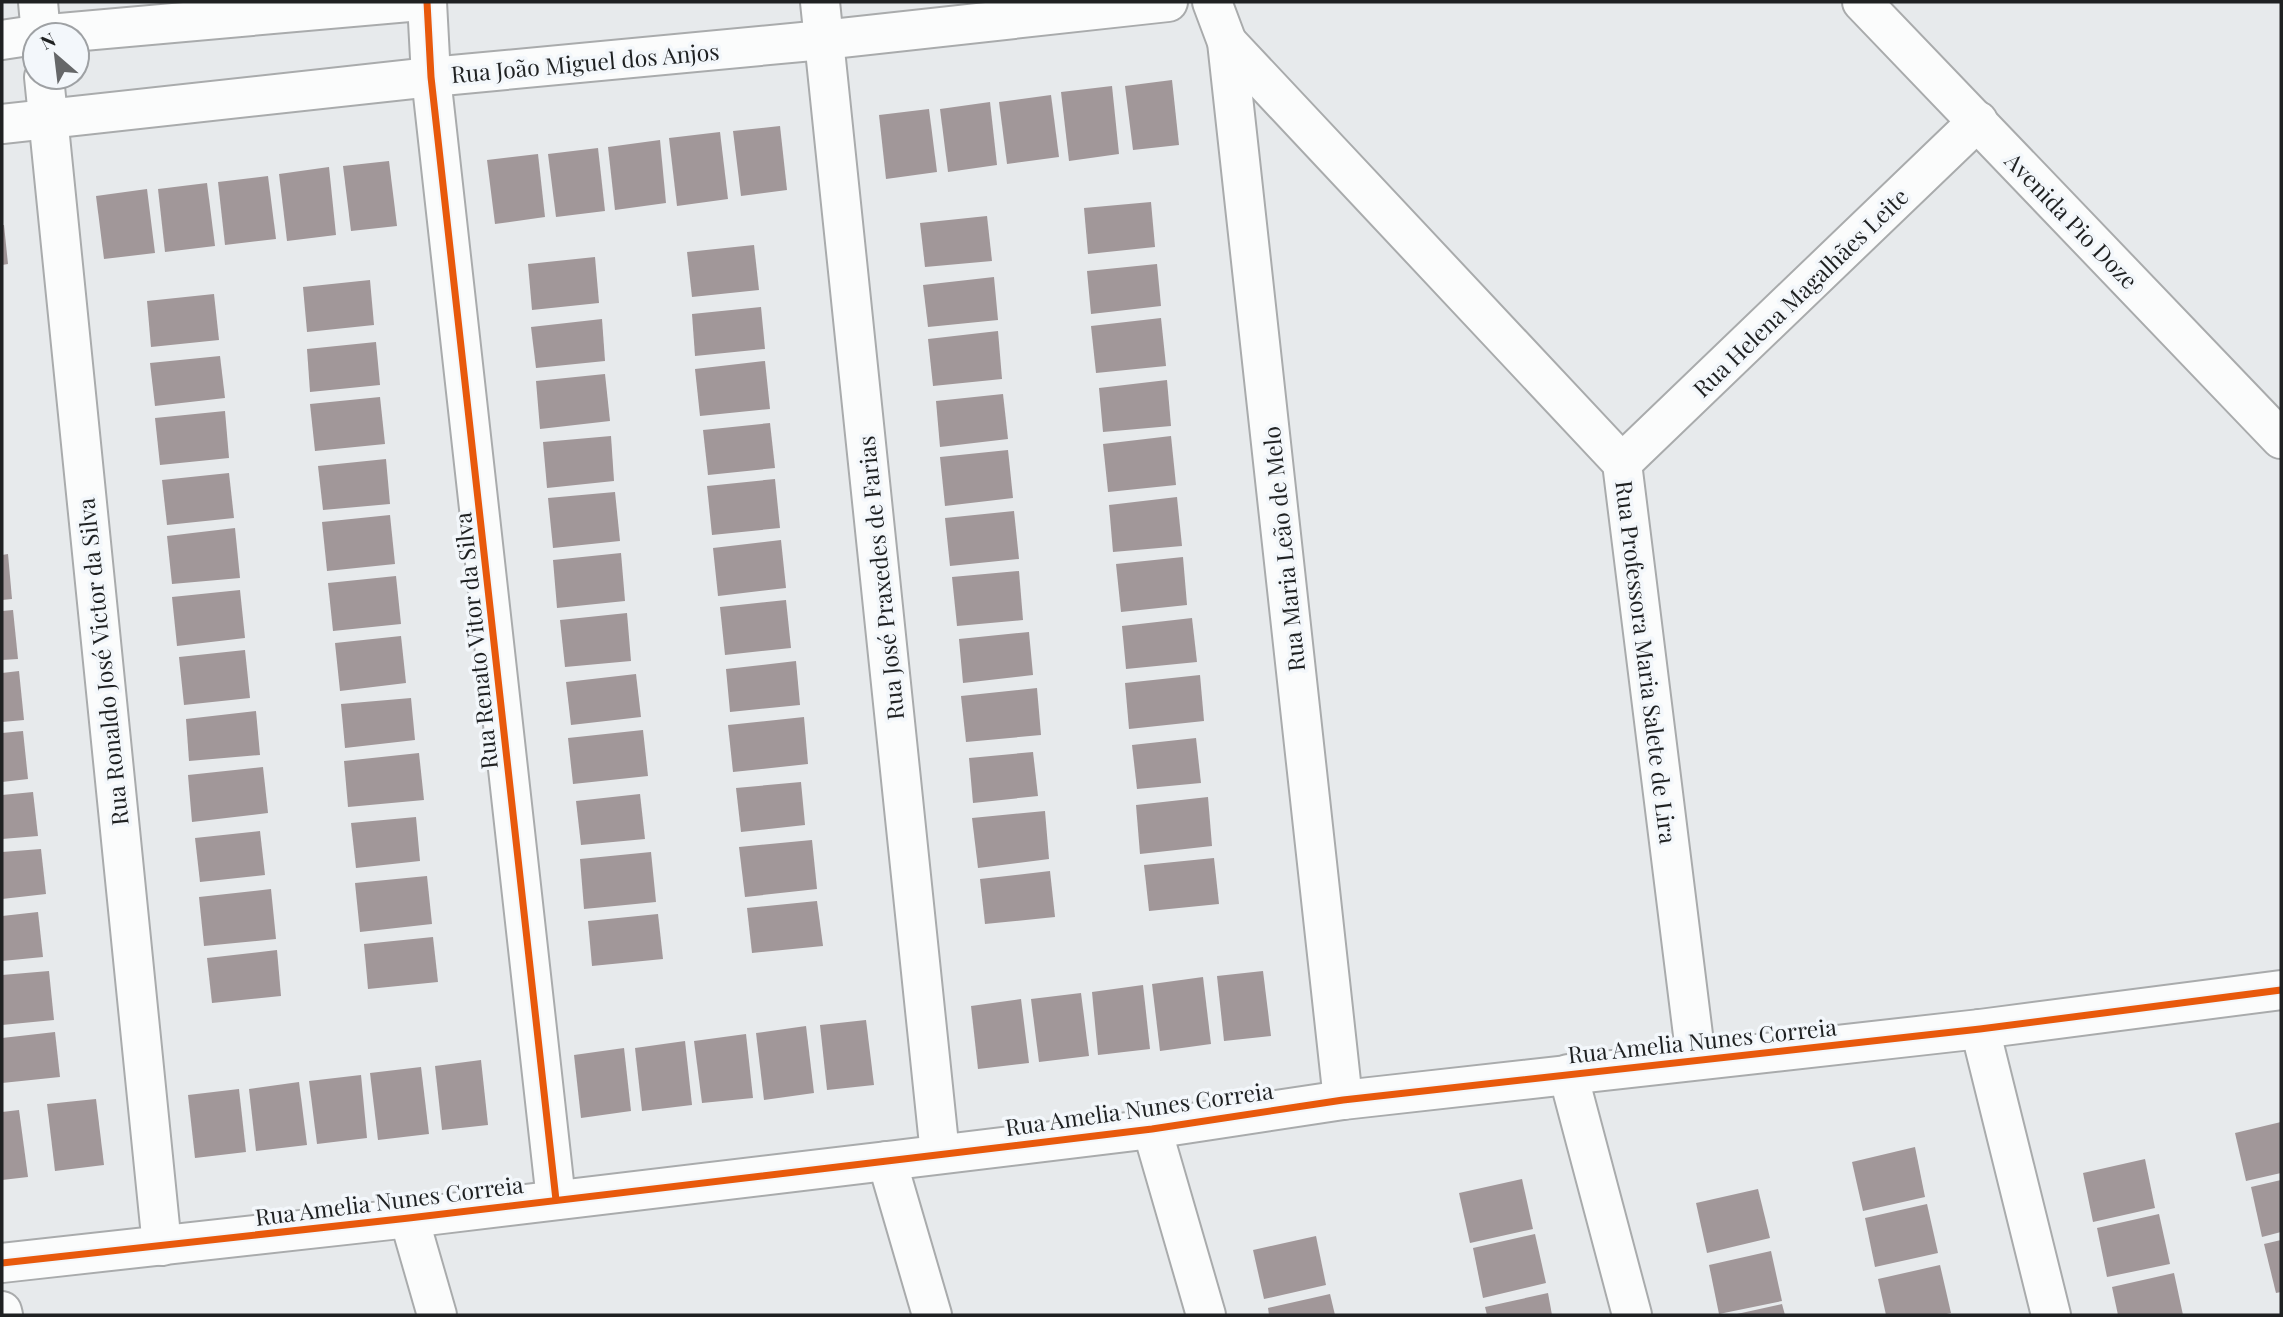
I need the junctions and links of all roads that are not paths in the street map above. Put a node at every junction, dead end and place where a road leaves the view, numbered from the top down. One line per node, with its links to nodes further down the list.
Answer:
1 (38, 2): 8 (street)
2 (409, 2): 9 (street)
3 (427, 2): 14 (street, Rua Renato Vitor da Silva)
4 (820, 2): 12 (street, Rua José Praxedes de Farias)
5 (1168, 2): 12 (street, Rua João Miguel dos Anjos)
6 (1212, 2): 13 (street, Rua Maria Leão de Melo)
7 (1862, 2): 17 (street, Avenida Pio Doze)
8 (39, 21)
9 (91, 30)
10 (21, 37): 11 (street)
11 (2, 40)
12 (823, 40): 14 (street, Rua João Miguel dos Anjos); 27 (street, Rua José Praxedes de Farias)
13 (1227, 42): 20 (street, Rua Professora Maria Salete de Lira); 25 (street, Rua Maria Leão de Melo)
14 (431, 76): 16 (street, Rua João Miguel dos Anjos); 29 (street, Rua Renato Vitor da Silva)
15 (45, 91): 16 (street, Rua Ronaldo José Victor da Silva)
16 (47, 119): 18 (street, Rua João Miguel dos Anjos); 31 (street, Rua Ronaldo José Victor da Silva)
17 (1978, 121): 19 (street, Avenida Pio Doze); 20 (street, Rua Helena Magalhães Leite)
18 (2, 124)
19 (2281, 439)
20 (1622, 463): 23 (street, Rua Professora Maria Salete de Lira)
21 (2281, 990): 22 (street, Rua Amelia Nunes Correia)
22 (1980, 1029): 23 (street, Rua Amelia Nunes Correia); 37 (street)
23 (1696, 1059): 24 (street, Rua Amelia Nunes Correia)
24 (1568, 1074): 25 (street, Rua Amelia Nunes Correia); 36 (street)
25 (1343, 1100): 26 (street, Rua Amelia Nunes Correia)
26 (1152, 1129): 27 (street, Rua Amelia Nunes Correia); 35 (street)
27 (940, 1154): 28 (street, Rua Amelia Nunes Correia)
28 (887, 1161): 29 (street, Rua Amelia Nunes Correia); 34 (street)
29 (556, 1200): 30 (street, Rua Amelia Nunes Correia)
30 (409, 1218): 31 (street, Rua Amelia Nunes Correia); 33 (street)
31 (162, 1246): 32 (street, Rua Amelia Nunes Correia)
32 (2, 1263)
33 (437, 1315)
34 (932, 1315)
35 (1206, 1315)
36 (1632, 1315)
37 (2051, 1315)

